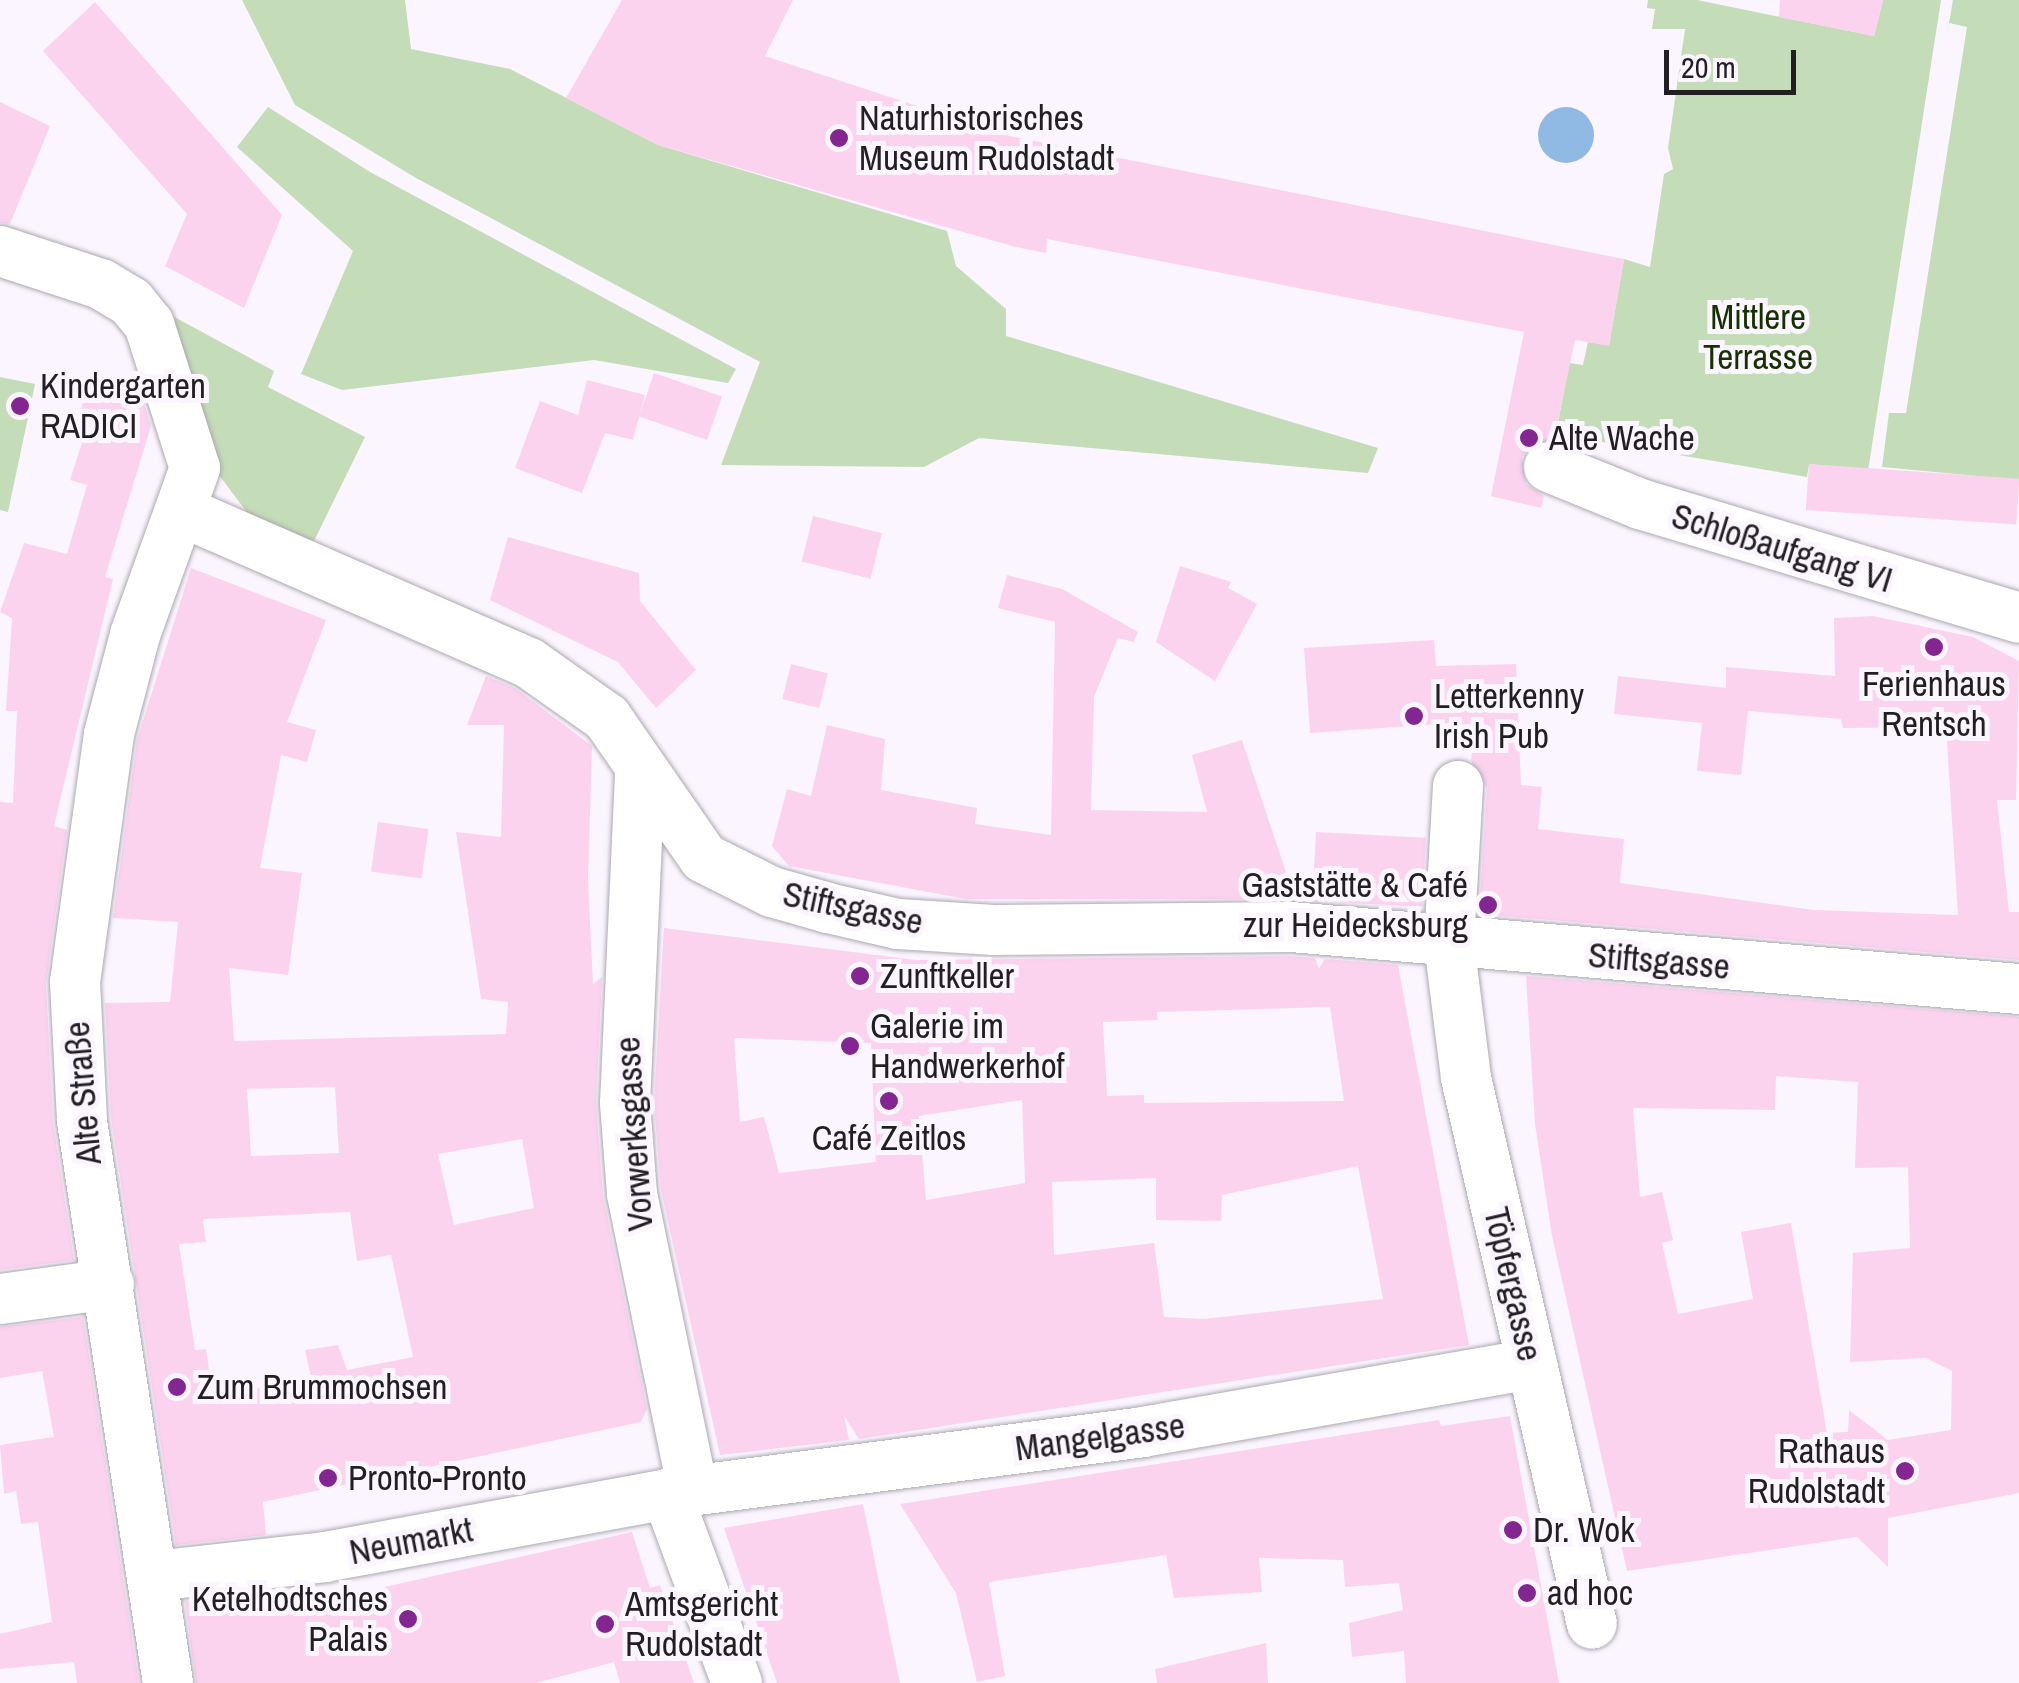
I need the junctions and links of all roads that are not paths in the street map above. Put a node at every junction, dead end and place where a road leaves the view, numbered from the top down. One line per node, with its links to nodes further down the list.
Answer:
1 (0, 251): 3 (street)
2 (1550, 467): 4 (street, Schloßaufgang VI)
3 (181, 511): 5 (street, Stiftsgasse); 9 (street, Alte Straße)
4 (2019, 618)
5 (640, 774): 7 (street, Stiftsgasse); 12 (street, Vorwerksgasse)
6 (1458, 786): 7 (street, Töpfergasse)
7 (1449, 943): 8 (street, Stiftsgasse); 11 (street, Töpfergasse)
8 (2019, 989)
9 (109, 1284): 10 (street); 13 (street, Alte Straße)
10 (0, 1299)
11 (1532, 1364): 12 (street, Mangelgasse); 14 (street, Töpfergasse)
12 (680, 1492): 13 (street, Neumarkt); 16 (street, Vorwerksgasse)
13 (154, 1576): 15 (street, Alte Straße)
14 (1592, 1624)
15 (168, 1683)
16 (737, 1683)

